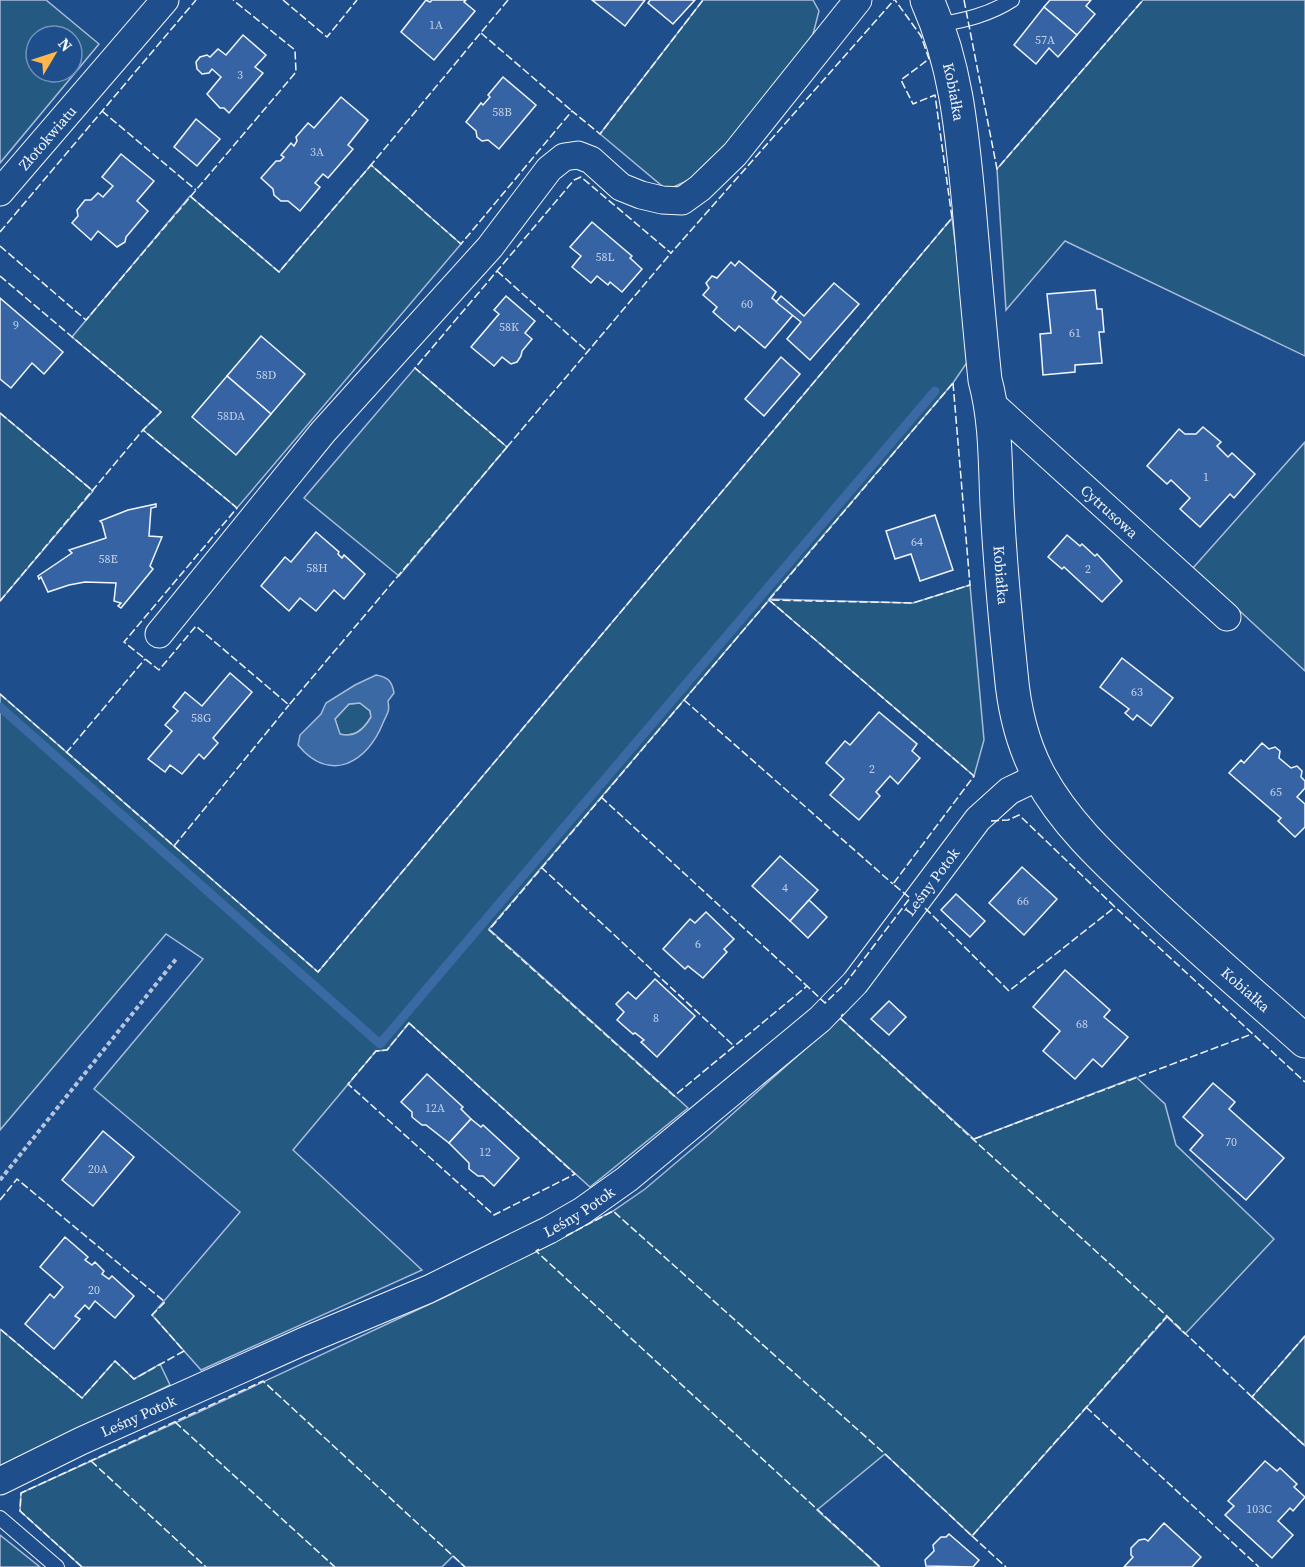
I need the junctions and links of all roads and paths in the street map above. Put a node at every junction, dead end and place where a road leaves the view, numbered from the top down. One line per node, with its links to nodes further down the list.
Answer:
1 (165, 0): 5 (street, Złotokwiatu)
2 (858, 0): 8 (street)
3 (1012, 0): 4 (lane)
4 (933, 13): 6 (street, Kobiałka)
5 (0, 192)
6 (992, 404): 7 (street, Cytrusowa); 9 (street, Kobiałka)
7 (1227, 617)
8 (159, 634)
9 (1040, 776): 11 (street, Kobiałka); 13 (street, Leśny Potok)
10 (176, 959): 12 (path)
11 (1305, 1041)
12 (0, 1180)
13 (0, 1481)
14 (0, 1518): 15 (lane)
15 (57, 1567)

